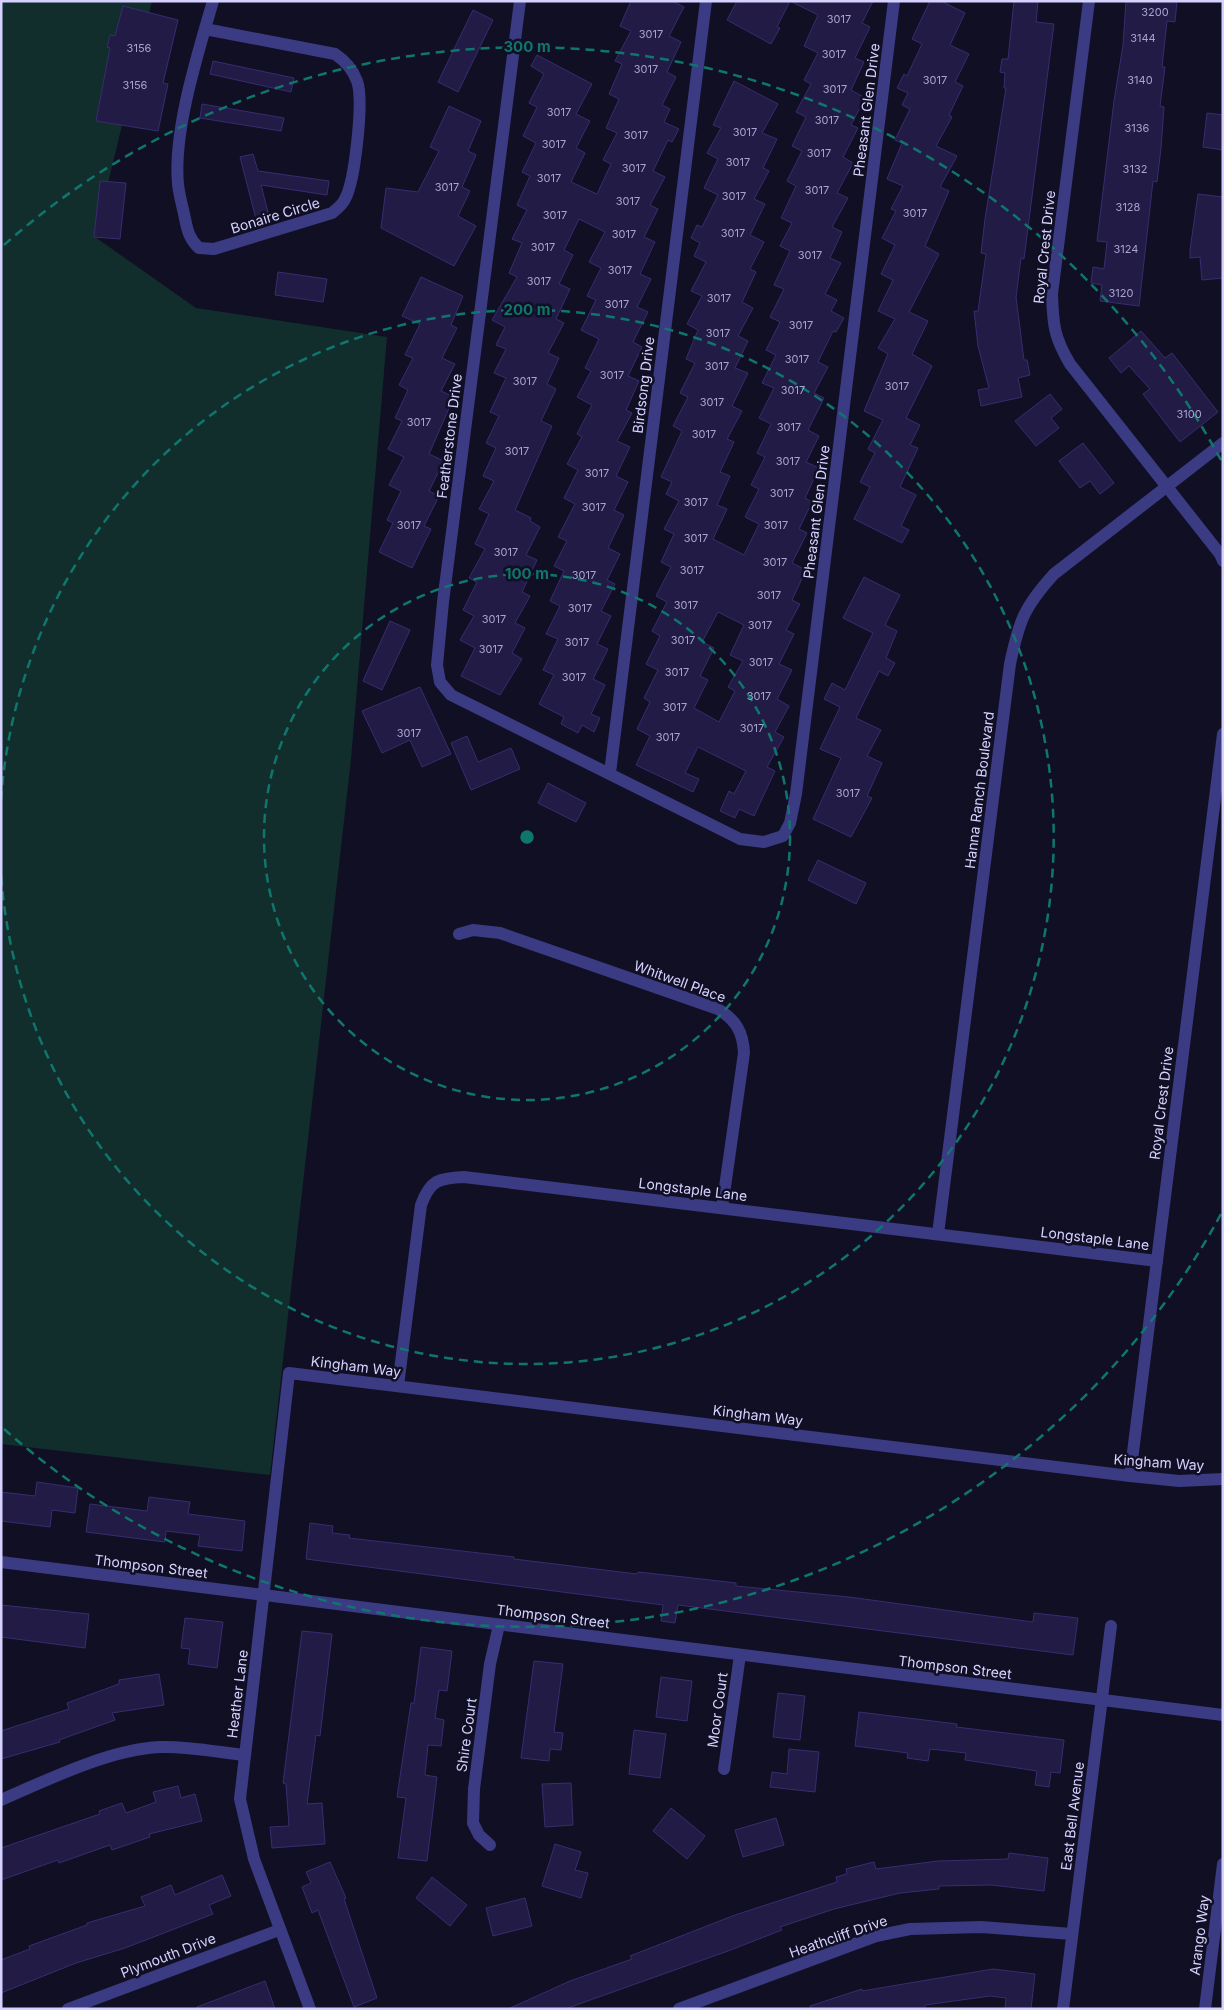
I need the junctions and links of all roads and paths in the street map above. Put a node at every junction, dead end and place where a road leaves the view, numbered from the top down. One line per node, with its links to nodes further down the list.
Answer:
1 (213, 1): 6 (street, Bonaire Circle)
2 (520, 1): 11 (street, Featherstone Drive)
3 (706, 1): 11 (street, Birdsong Drive)
4 (894, 1): 11 (street, Pheasant Glen Drive)
5 (1089, 1): 8 (street, Royal Crest Drive)
6 (205, 29): 6 (street, Bonaire Circle)
7 (1223, 443): 8 (street, Hanna Ranch Boulevard)
8 (1166, 486): 9 (street, Royal Crest Drive); 14 (street, Hanna Ranch Boulevard)
9 (1223, 561)
10 (1223, 734): 15 (street, Royal Crest Drive)
11 (610, 773)
12 (459, 934): 13 (street, Whitwell Place)
13 (722, 1208): 14 (street, Longstaple Lane); 17 (street, Longstaple Lane)
14 (938, 1234): 15 (street, Longstaple Lane)
15 (1157, 1261): 18 (street, Royal Crest Drive)
16 (289, 1373): 17 (street, Kingham Way); 21 (street, Heather Lane)
17 (398, 1386): 18 (street, Kingham Way)
18 (1130, 1476): 19 (street, Kingham Way)
19 (1223, 1479)
20 (1, 1562): 21 (street, Thompson Street)
21 (264, 1595): 22 (street, Thompson Street); 27 (street, Heather Lane)
22 (499, 1625): 24 (street, Thompson Street); 30 (street, Shire Court)
23 (1110, 1626): 25 (street, East Bell Avenue)
24 (740, 1655): 25 (street, Thompson Street); 28 (street, Moor Court)
25 (1102, 1700): 26 (street, Thompson Street); 33 (street, East Bell Avenue)
26 (1223, 1716)
27 (244, 1755): 29 (street); 32 (street, Heather Lane)
28 (724, 1769)
29 (1, 1800)
30 (490, 1845)
31 (1223, 1864): 34 (street, Arango Way)
32 (279, 1930): 35 (street, Plymouth Drive); 36 (street, Heather Lane)
33 (1072, 1934): 37 (street, Heathcliff Drive); 38 (street, East Bell Avenue)
34 (1218, 1939): 39 (street, Arango Way)
35 (68, 2009)
36 (310, 2009)
37 (680, 2009)
38 (1063, 2009)
39 (1204, 2009)

